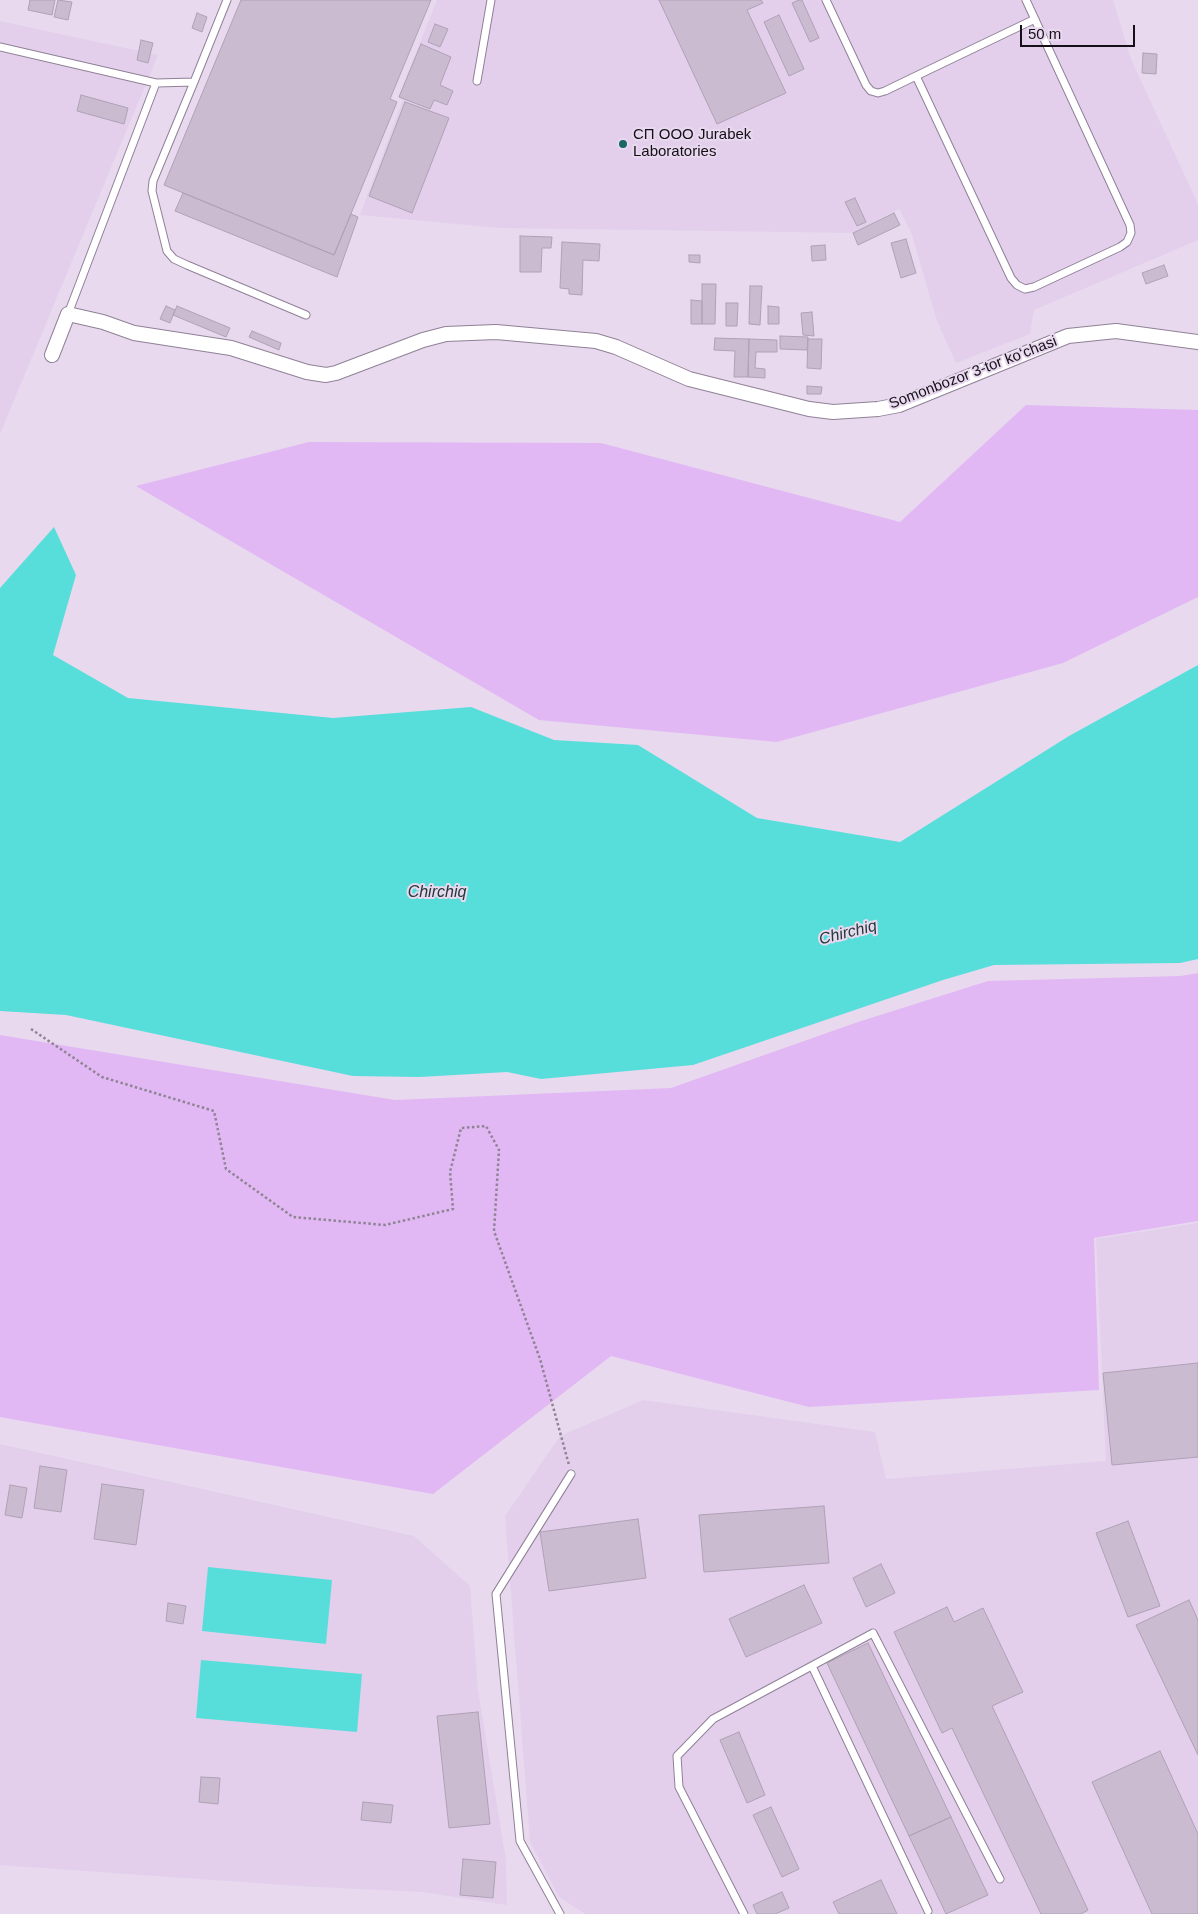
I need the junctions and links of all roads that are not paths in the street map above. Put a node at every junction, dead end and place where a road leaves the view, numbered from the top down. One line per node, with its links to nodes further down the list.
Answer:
1 (228, 0): 9 (lane)
2 (491, 0): 8 (lane)
3 (826, 0): 7 (lane)
4 (1026, 0): 5 (lane)
5 (1035, 19): 7 (lane); 7 (lane)
6 (0, 47): 10 (lane)
7 (916, 76)
8 (477, 81)
9 (194, 82): 10 (lane); 12 (lane)
10 (156, 84): 11 (lane)
11 (68, 314): 13 (street, Somonbozor 3-tor koʻchasi); 14 (street)
12 (306, 314)
13 (1198, 342)
14 (52, 355)
15 (571, 1474): 19 (lane)
16 (812, 1666): 17 (lane); 18 (lane); 20 (lane)
17 (1000, 1879)
18 (928, 1912)
19 (560, 1914)
20 (744, 1914)

